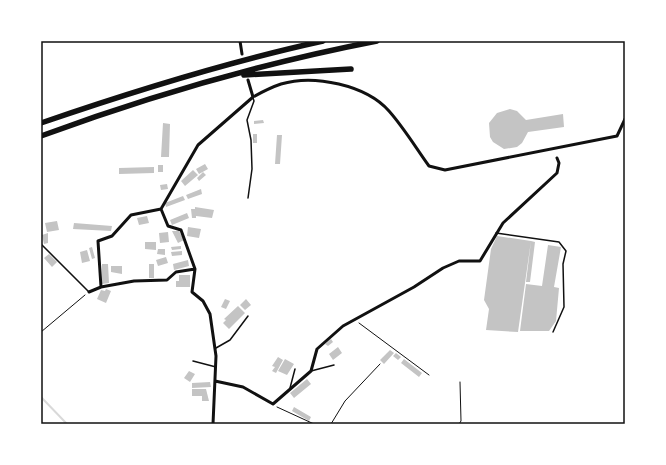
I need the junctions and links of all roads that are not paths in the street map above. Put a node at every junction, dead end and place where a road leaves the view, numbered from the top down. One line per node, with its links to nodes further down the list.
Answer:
1 (240, 41): 4 (street)
2 (323, 41): 10 (highway)
3 (376, 41): 6 (highway)
4 (242, 54)
5 (351, 68): 6 (highway)
6 (230, 76): 11 (highway)
7 (248, 80): 8 (street)
8 (253, 96): 9 (street); 13 (lane); 14 (street)
9 (625, 119)
10 (41, 123)
11 (41, 136)
12 (557, 158): 15 (street)
13 (248, 198)
14 (161, 209): 17 (street); 18 (street)
15 (496, 233): 21 (lane); 27 (street)
16 (41, 244): 19 (lane)
17 (195, 269): 18 (street); 22 (street)
18 (101, 287): 19 (street)
19 (89, 292)
20 (248, 316): 22 (lane)
21 (552, 332)
22 (215, 349): 25 (street)
23 (193, 361): 25 (lane)
24 (334, 365): 27 (lane)
25 (216, 367): 28 (street)
26 (295, 369): 29 (lane)
27 (311, 371): 29 (street)
28 (215, 381): 29 (street); 30 (street)
29 (290, 390)
30 (213, 424)

